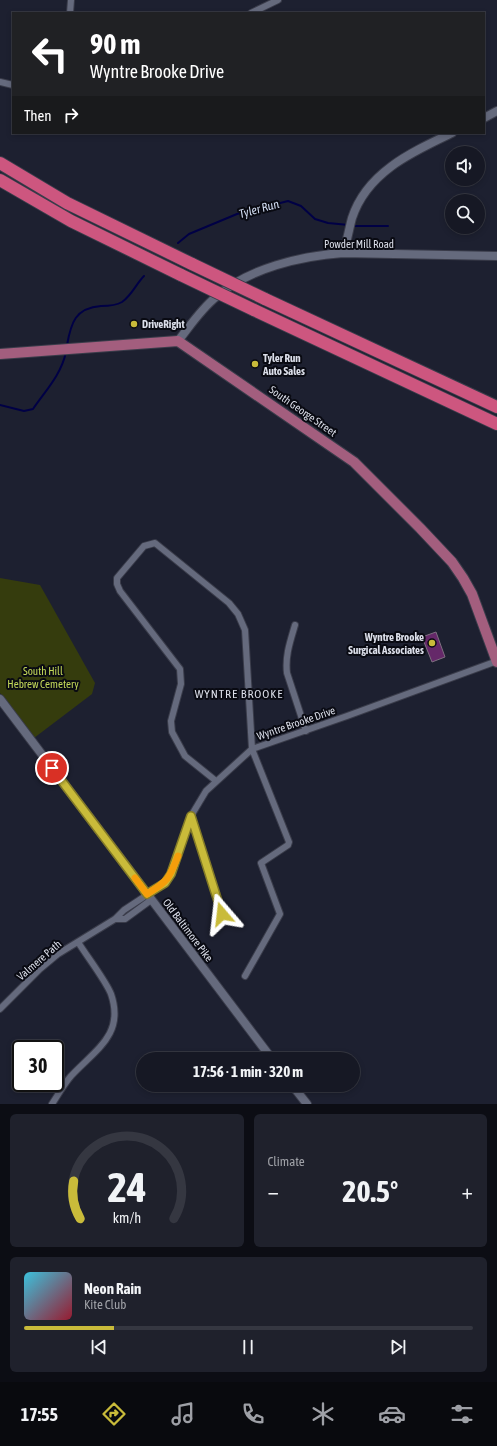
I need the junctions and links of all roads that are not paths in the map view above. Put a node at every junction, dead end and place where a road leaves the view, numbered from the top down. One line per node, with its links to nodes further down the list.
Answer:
1 (64, 0): 3 (street)
2 (278, 0): 4 (street)
3 (70, 2)
4 (253, 12)
5 (0, 82): 6 (street)
6 (12, 85)
7 (497, 111): 8 (street)
8 (485, 117)
9 (450, 134): 12 (street)
10 (0, 163): 16 (highway, bridge)
11 (0, 180): 17 (highway, bridge)
12 (344, 253): 13 (street, Powder Mill Road); 14 (street, Powder Mill Road)
13 (497, 256)
14 (178, 341): 15 (main road); 19 (main road, South George Street)
15 (0, 354)
16 (497, 407)
17 (497, 424)
18 (295, 625): 21 (street)
19 (497, 661): 21 (street, Wyntre Brooke Drive)
20 (0, 699): 25 (street, Old Baltimore Pike)
21 (306, 731): 22 (street, Wyntre Brooke Drive)
22 (252, 749): 23 (street, Wyntre Brooke Drive); 23 (street); 28 (street)
23 (216, 781): 24 (street, Wyntre Brooke Drive)
24 (191, 816): 25 (street, Wyntre Brooke Drive); 26 (street)
25 (149, 897): 27 (street, Valmere Path); 30 (street, Old Baltimore Pike)
26 (222, 914)
27 (78, 942): 29 (street, Valmere Path); 32 (street)
28 (245, 976)
29 (0, 1009)
30 (267, 1052)
31 (298, 1092): 33 (street)
32 (52, 1104)
33 (307, 1104)

